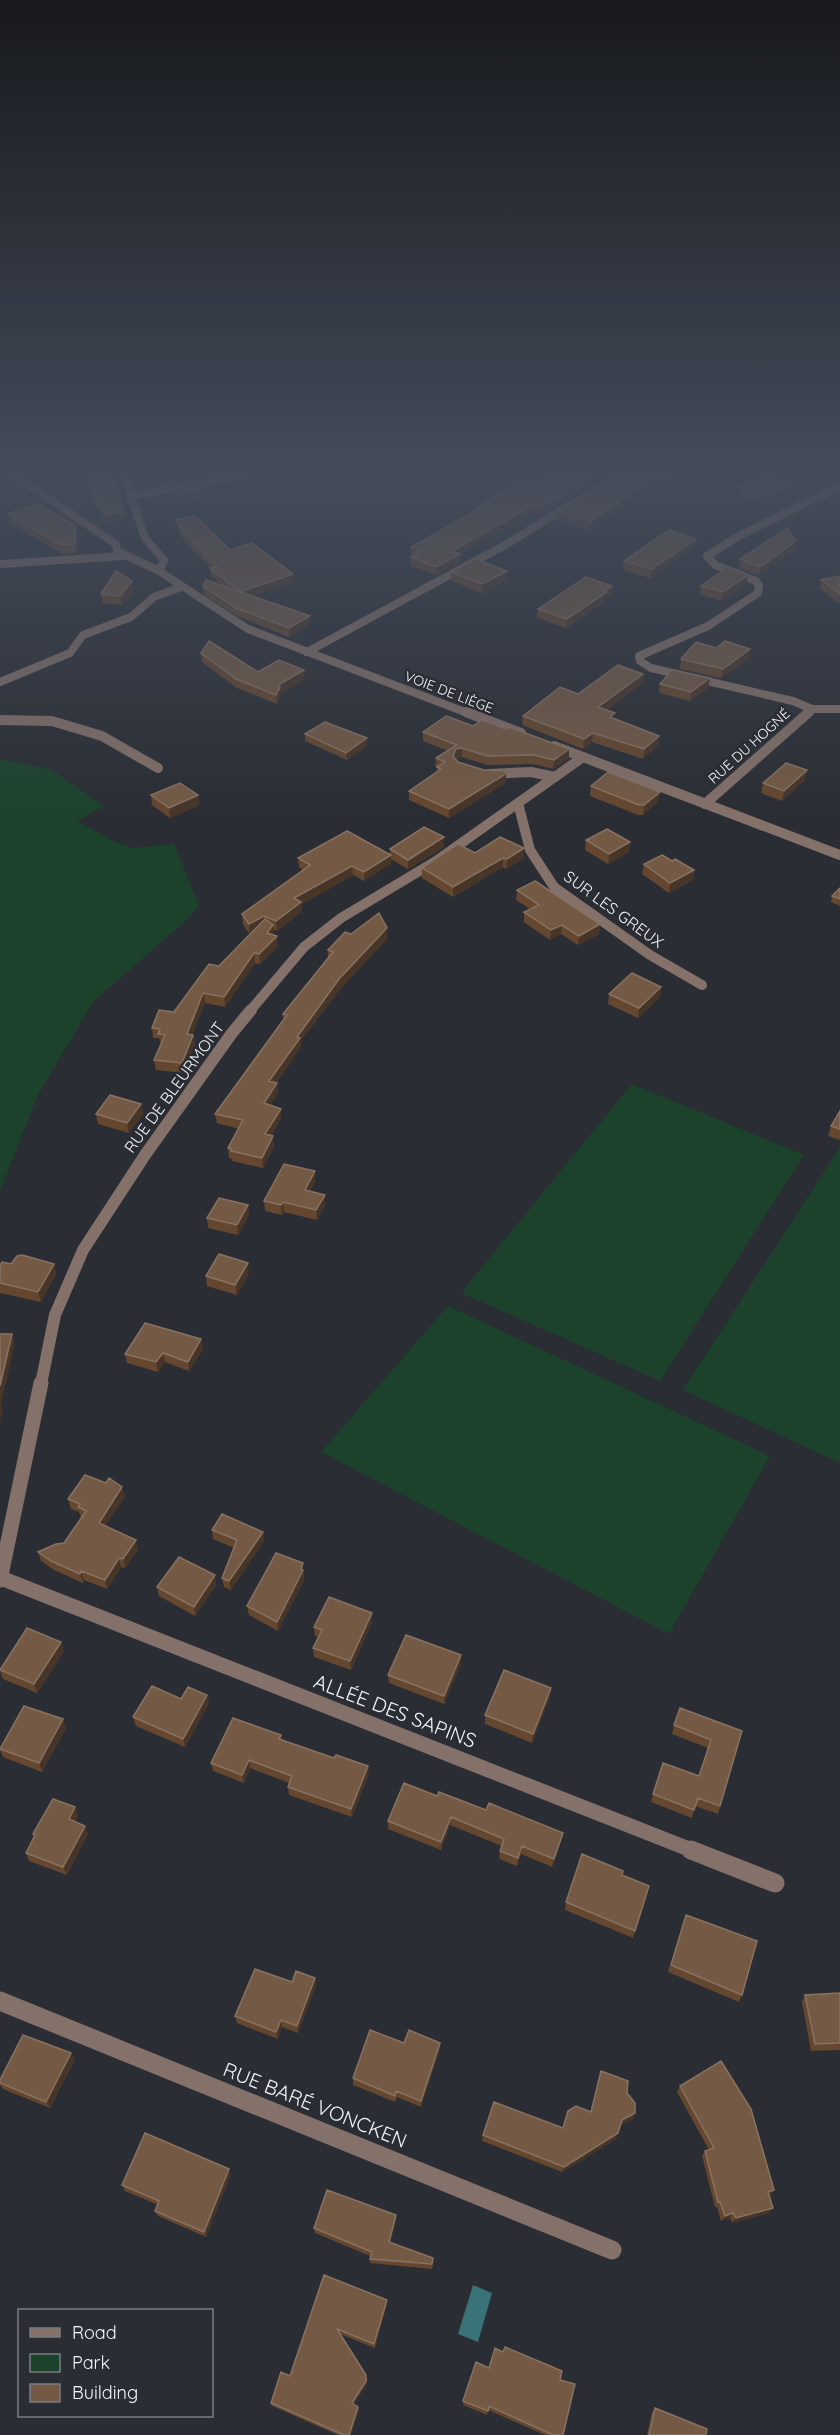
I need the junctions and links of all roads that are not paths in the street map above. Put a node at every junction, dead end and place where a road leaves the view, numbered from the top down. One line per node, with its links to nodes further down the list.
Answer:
1 (177, 589): 6 (street)
2 (184, 589): 5 (street, VOIE DE LIÈGE)
3 (424, 589): 5 (street)
4 (759, 589): 7 (street, RUE DU HOGNÉ)
5 (307, 652): 10 (street, VOIE DE LIÈGE)
6 (0, 682)
7 (812, 709): 8 (street, RUE DU HOGNÉ); 17 (street, RUE DU HOGNÉ)
8 (840, 709)
9 (0, 720): 13 (street)
10 (528, 736)
11 (539, 740): 12 (street)
12 (584, 757): 15 (street, RUE DE BLEURMONT); 17 (street)
13 (158, 768)
14 (475, 771): 15 (street)
15 (555, 777): 16 (street, RUE DE BLEURMONT)
16 (518, 803): 19 (street, SUR LES GREUX); 20 (street, RUE DE BLEURMONT)
17 (705, 804): 18 (street)
18 (840, 855)
19 (702, 985)
20 (3, 1552): 21 (street, RUE DE BLEURMONT)
21 (0, 1579): 22 (street, ALLÉE DES SAPINS)
22 (774, 1883)
23 (0, 2001): 24 (street, RUE BARÉ VONCKEN)
24 (612, 2250)

